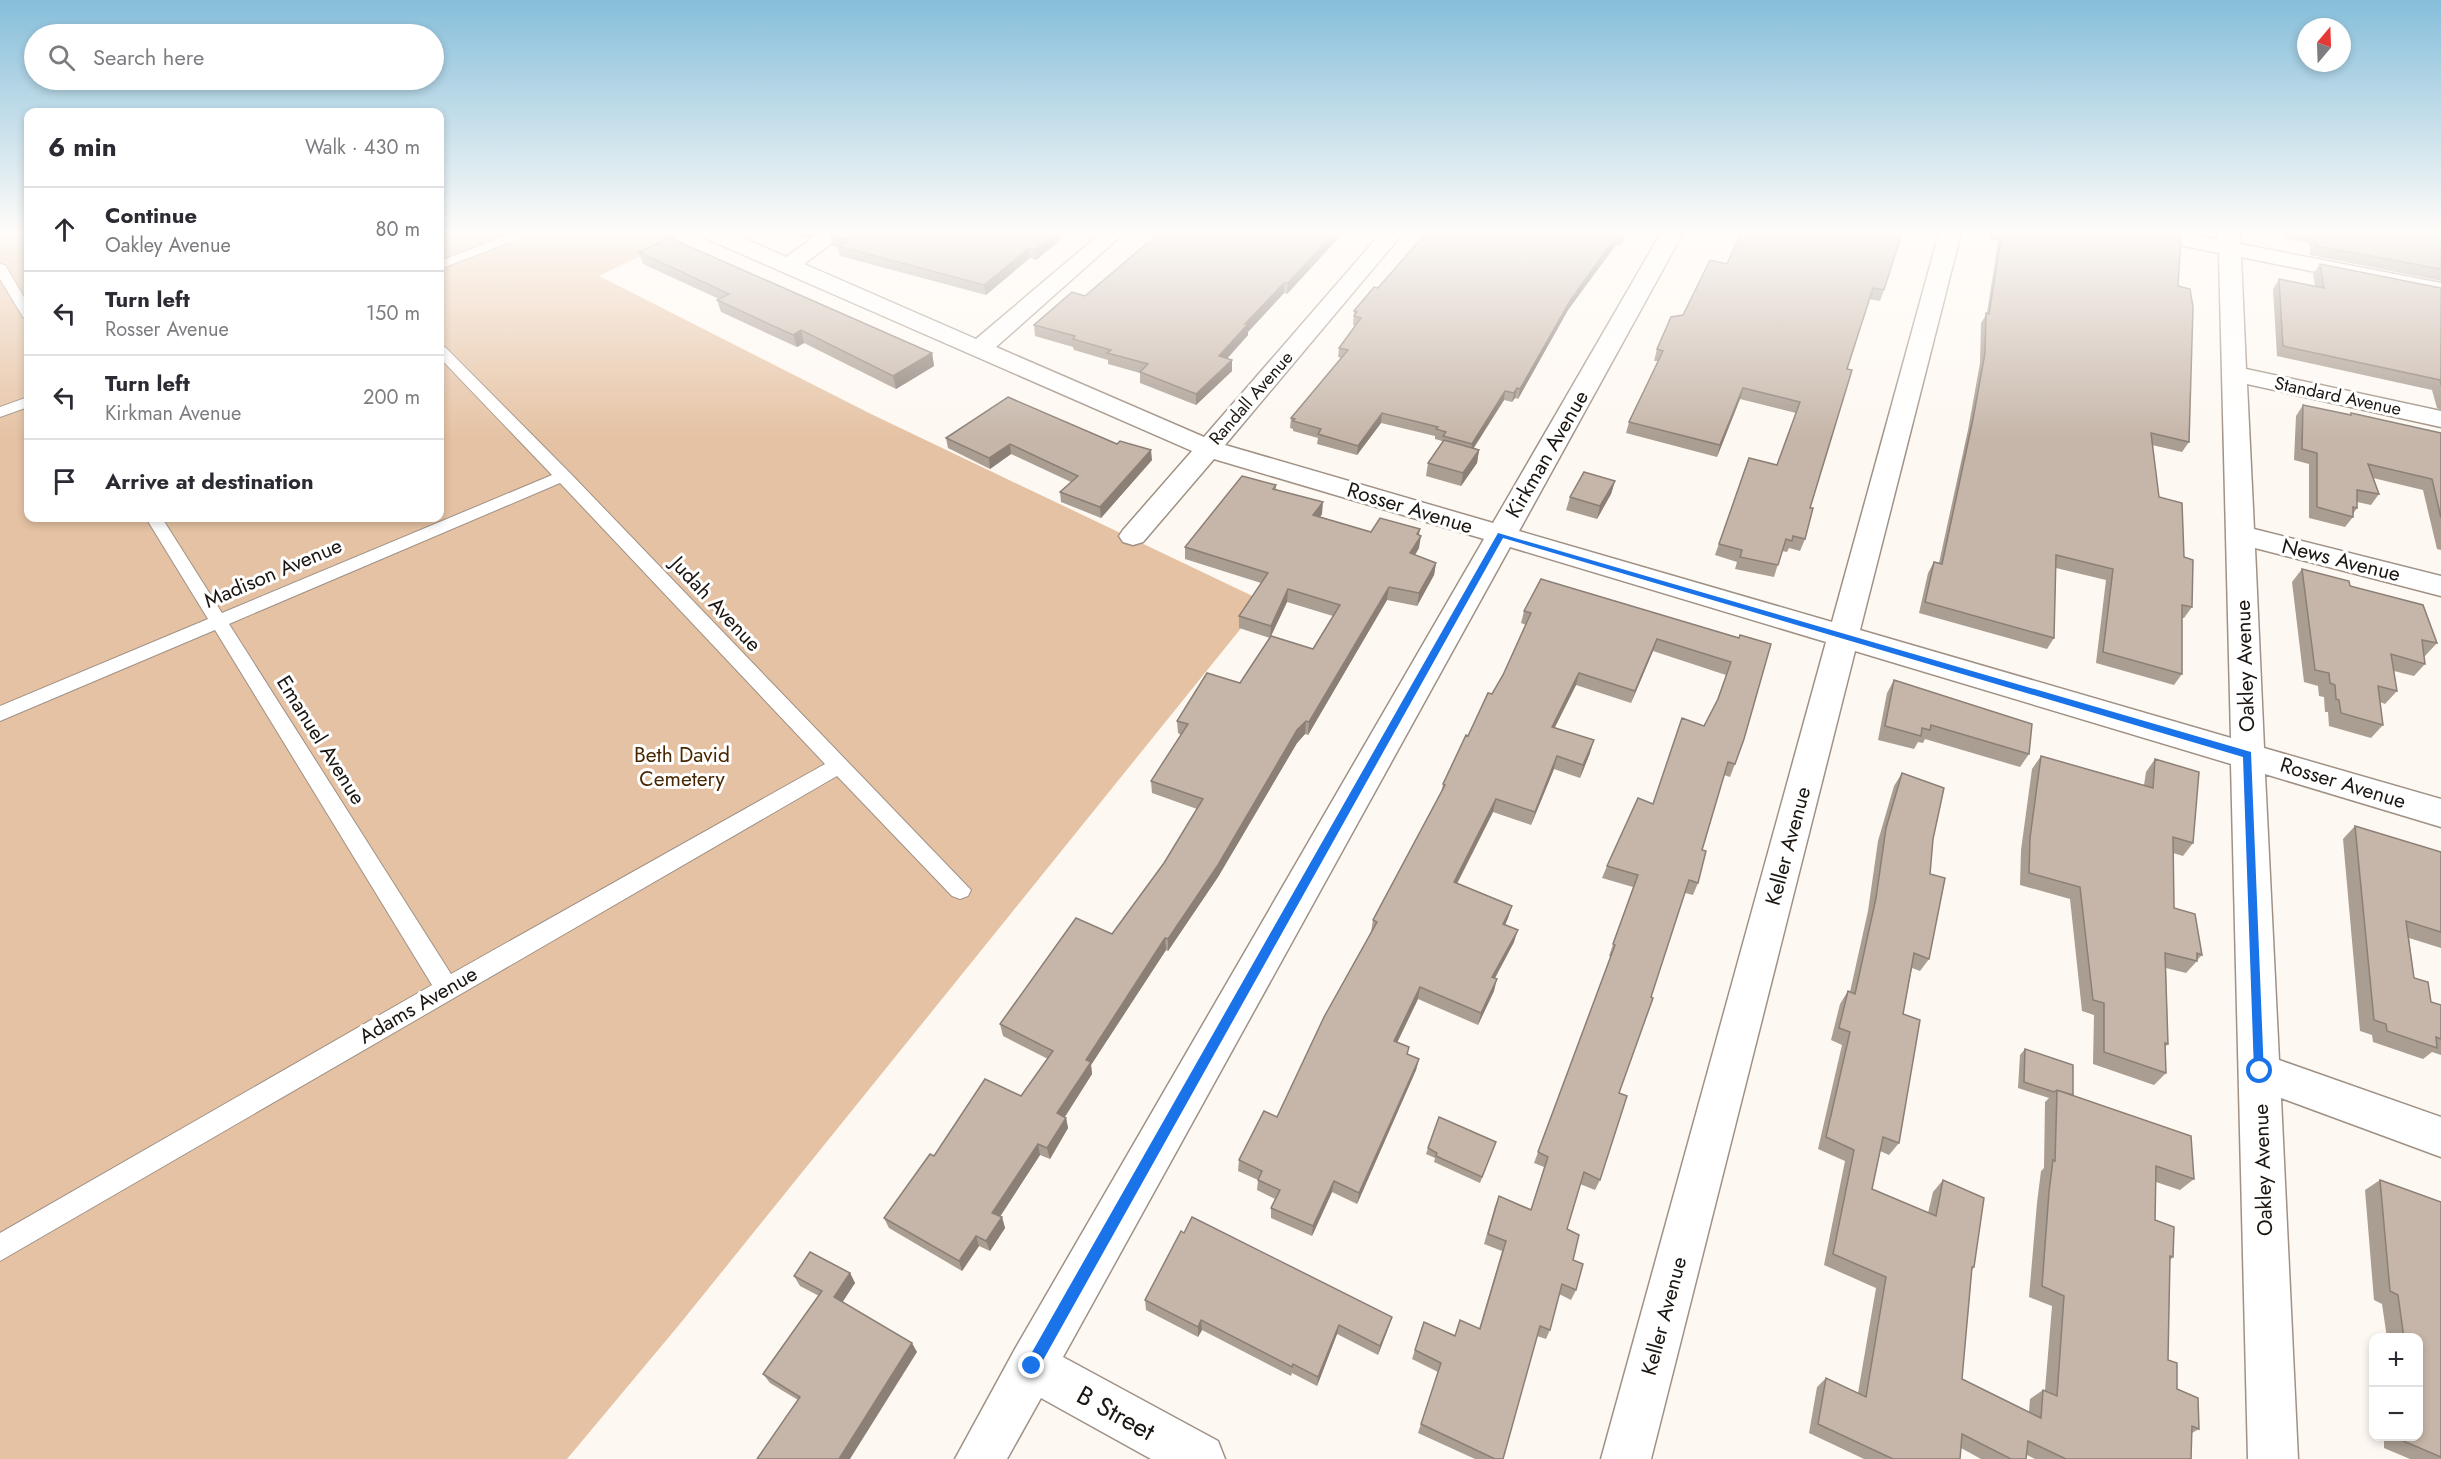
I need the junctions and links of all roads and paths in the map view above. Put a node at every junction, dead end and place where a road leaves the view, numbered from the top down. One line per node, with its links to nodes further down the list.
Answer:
1 (870, 301): 7 (street, Rosser Avenue)
2 (1035, 301): 7 (street)
3 (1334, 301): 13 (street, Randall Avenue)
4 (1633, 301): 16 (street, Kirkman Avenue)
5 (1932, 301): 21 (street, Keller Avenue)
6 (2232, 301): 9 (street, Oakley Avenue)
7 (979, 349): 13 (street, Rosser Avenue)
8 (444, 354): 14 (lane, Judah Avenue)
9 (2234, 374): 12 (street, Standard Avenue); 17 (street, Oakley Avenue)
10 (24, 403): 11 (lane)
11 (0, 412)
12 (2441, 418)
13 (1207, 448): 16 (street, Rosser Avenue); 18 (street, Randall Avenue)
14 (564, 476): 20 (lane, Madison Avenue); 24 (lane, Judah Avenue)
15 (156, 522): 20 (lane, Emanuel Avenue)
16 (1501, 535): 21 (street, Rosser Avenue); 31 (street, Kirkman Avenue)
17 (2240, 535): 19 (street, News Avenue); 23 (street, Oakley Avenue)
18 (1133, 536)
19 (2441, 586)
20 (218, 621): 22 (lane, Madison Avenue); 27 (lane, Emanuel Avenue)
21 (1844, 636): 23 (street, Rosser Avenue); 34 (street, Keller Avenue)
22 (0, 714)
23 (2248, 755): 25 (street, Rosser Avenue); 28 (street, Oakley Avenue)
24 (838, 766): 26 (lane, Judah Avenue); 27 (lane, Adams Avenue)
25 (2441, 813)
26 (960, 890)
27 (447, 988): 30 (lane, Adams Avenue)
28 (2260, 1071): 29 (street); 35 (street, Oakley Avenue)
29 (2441, 1137)
30 (0, 1248)
31 (1032, 1366): 32 (street, Kirkman Avenue); 33 (street, B Street)
32 (980, 1459)
33 (1200, 1459)
34 (1626, 1459)
35 (2273, 1459)

